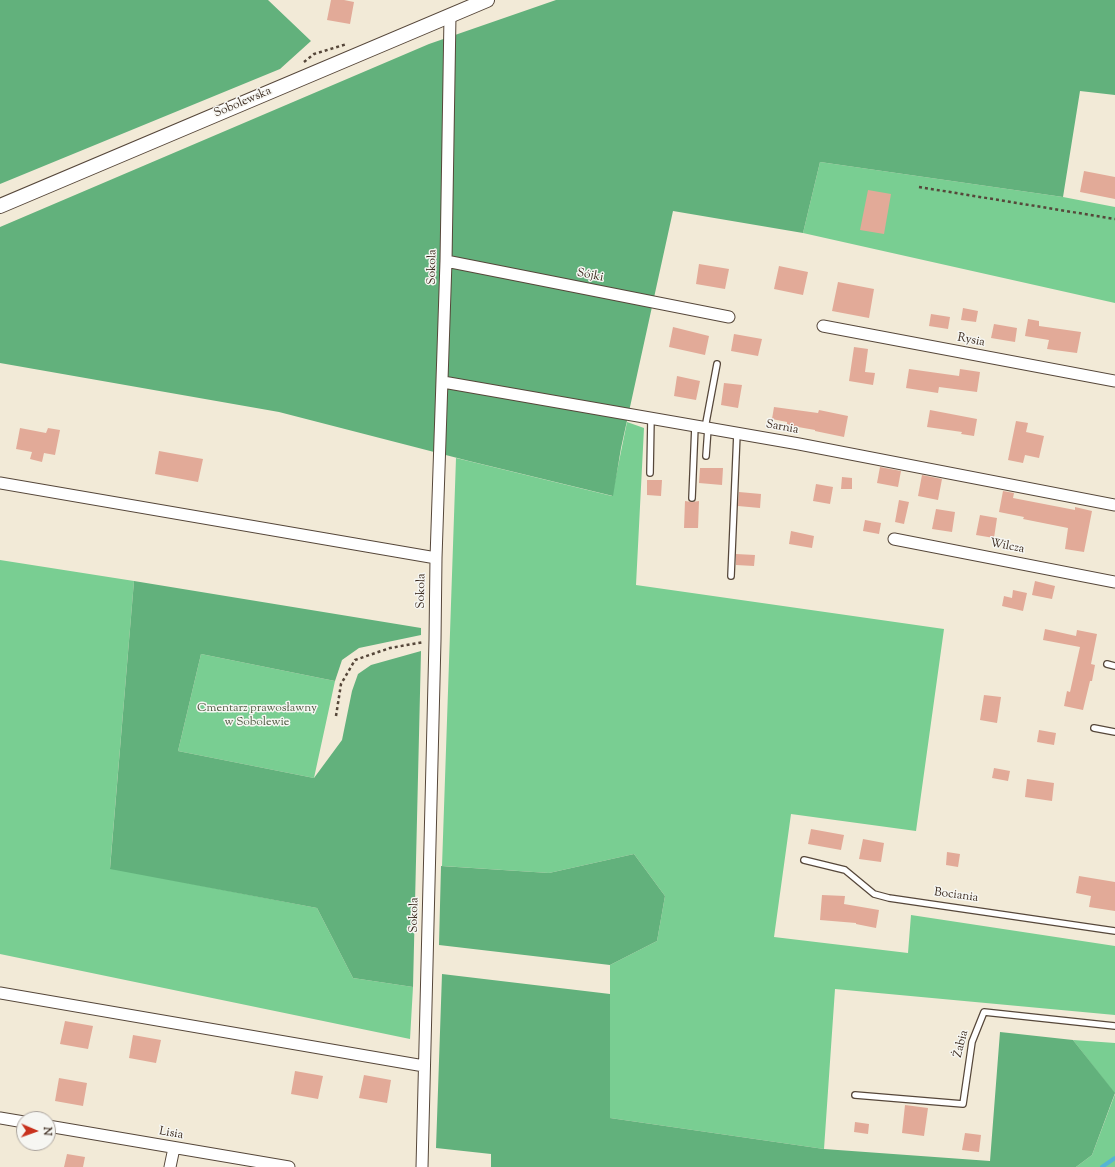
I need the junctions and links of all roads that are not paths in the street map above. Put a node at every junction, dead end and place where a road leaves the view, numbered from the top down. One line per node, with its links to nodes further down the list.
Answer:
1 (487, 0): 2 (street, Sobolewska)
2 (450, 15): 3 (street, Sobolewska); 4 (street, Sokola)
3 (0, 206)
4 (446, 261): 5 (street, Sójki); 9 (street, Sokola)
5 (729, 317)
6 (823, 326): 8 (street, Rysia)
7 (717, 364): 11 (lane)
8 (1115, 381)
9 (443, 382): 10 (street, Sarnia); 19 (street, Sokola)
10 (651, 418): 11 (street, Sarnia); 14 (lane)
11 (703, 427): 12 (street, Sarnia); 13 (lane); 16 (lane)
12 (737, 433): 17 (street, Sarnia); 20 (lane)
13 (706, 456)
14 (650, 473)
15 (0, 483): 19 (street)
16 (692, 498)
17 (1115, 505)
18 (894, 539): 21 (street, Wilcza)
19 (436, 558): 30 (street, Sokola)
20 (732, 576)
21 (1115, 582)
22 (1107, 664): 23 (lane)
23 (1115, 666)
24 (1094, 728): 25 (lane)
25 (1115, 732)
26 (804, 860): 27 (lane, Bociania)
27 (1115, 931)
28 (0, 993): 30 (street)
29 (1115, 1026): 31 (lane, Żabia)
30 (424, 1066): 38 (street, Sokola)
31 (855, 1095)
32 (0, 1118): 33 (street)
33 (16, 1121)
34 (56, 1127): 35 (street, Lisia)
35 (174, 1148): 36 (street); 37 (street, Lisia)
36 (170, 1167)
37 (289, 1167)
38 (422, 1167)

